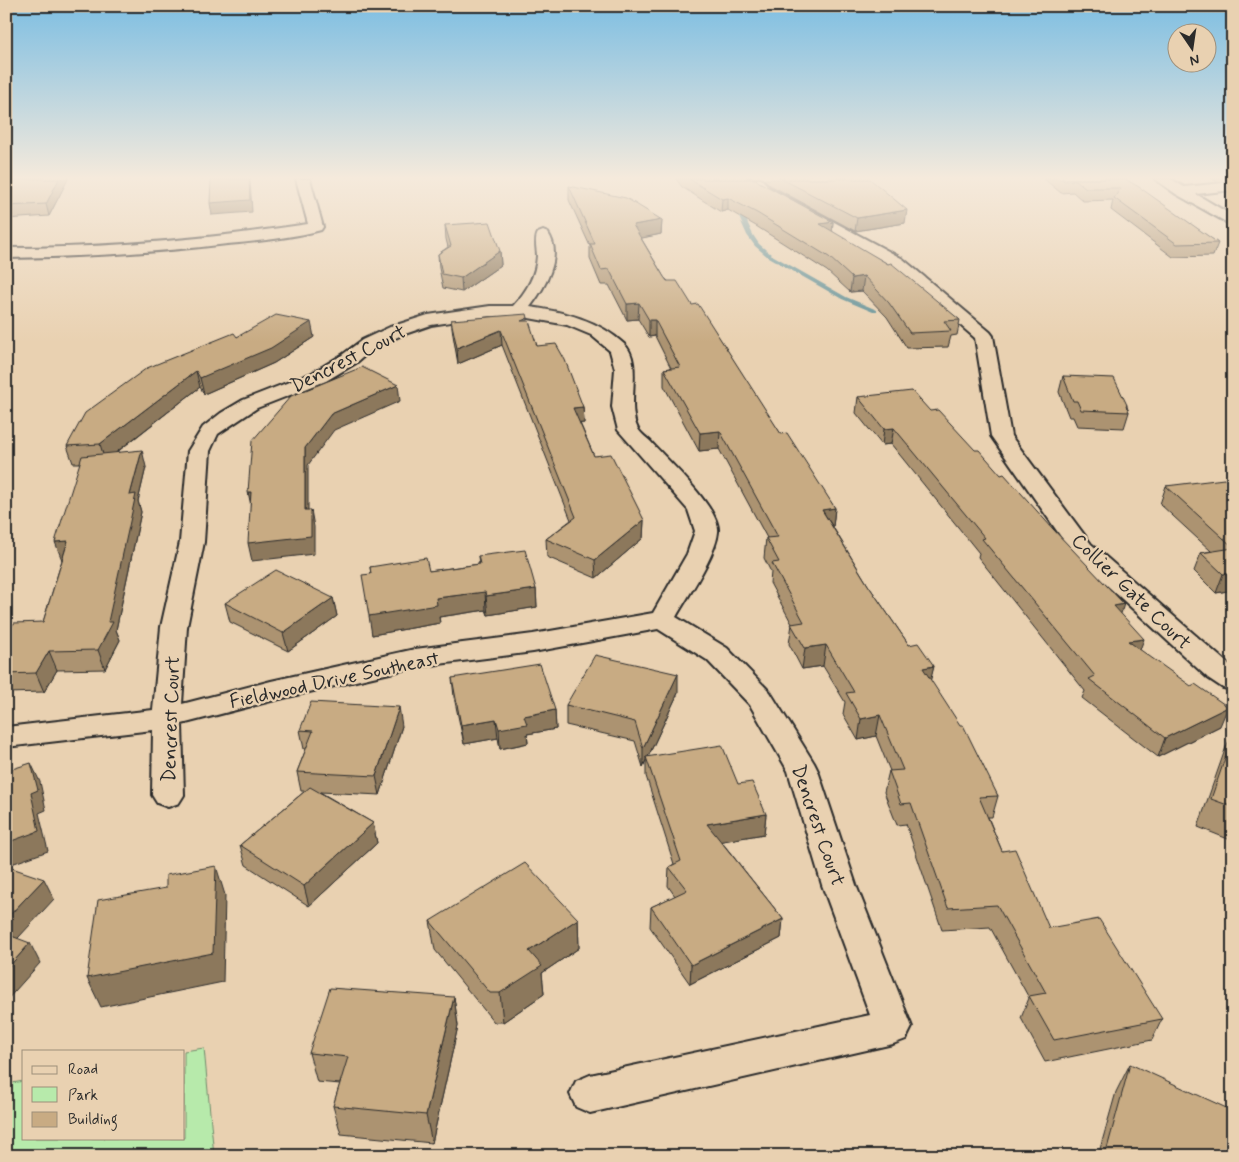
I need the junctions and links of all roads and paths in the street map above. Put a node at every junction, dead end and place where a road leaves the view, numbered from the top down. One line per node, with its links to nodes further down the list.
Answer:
1 (277, 233): 4 (street)
2 (844, 233): 7 (street, Collier Gate Court)
3 (543, 236): 5 (street)
4 (6, 252)
5 (518, 311): 6 (street, Dencrest Court); 8 (street, Dencrest Court)
6 (662, 620): 8 (street, Fieldwood Drive Southeast); 11 (street, Dencrest Court)
7 (1233, 681)
8 (167, 718): 9 (street, Fieldwood Drive Southeast); 10 (street, Dencrest Court)
9 (6, 737)
10 (168, 795)
11 (590, 1094)

